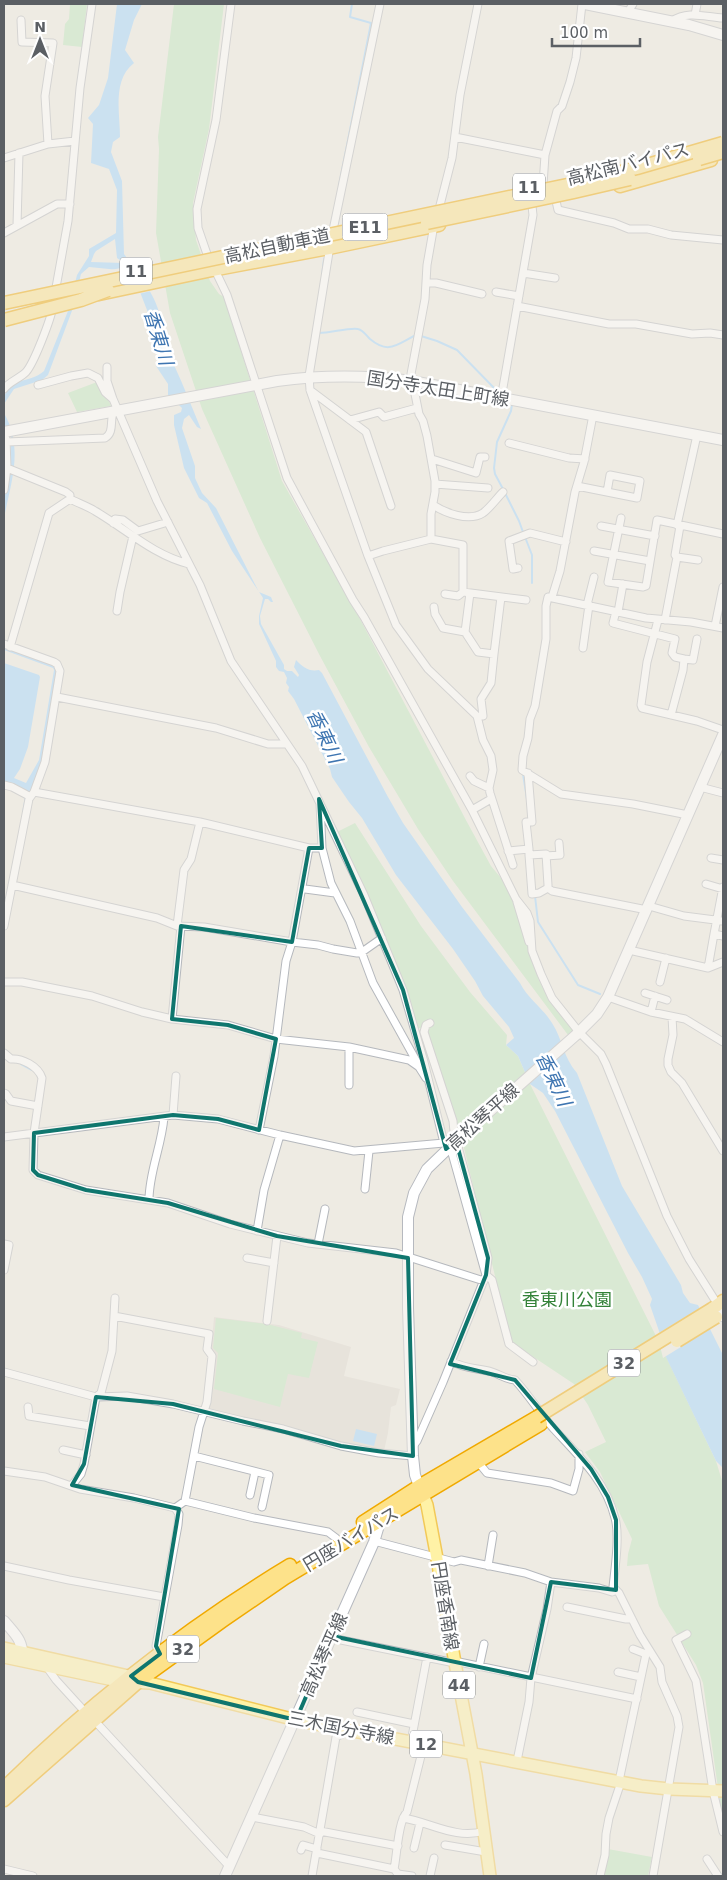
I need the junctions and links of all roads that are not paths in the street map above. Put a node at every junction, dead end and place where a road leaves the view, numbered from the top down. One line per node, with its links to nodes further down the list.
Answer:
1 (92, 4): 15 (street)
2 (231, 4): 34 (street)
3 (380, 4): 30 (street)
4 (478, 4): 13 (street)
5 (584, 4): 7 (main road); 20 (street)
6 (697, 4): 8 (street)
7 (631, 8): 11 (main road)
8 (695, 15): 9 (street); 11 (street)
9 (723, 18)
10 (21, 20): 17 (street)
11 (672, 22): 12 (main road)
12 (723, 35)
13 (455, 137): 20 (street); 26 (street)
14 (723, 137): 23 (highway, 高松南バイパス / 11)
15 (75, 141): 17 (street); 25 (street)
16 (723, 142): 44 (highway, 高松自動車道 / E11, bridge)
17 (48, 144): 19 (street)
18 (723, 152): 40 (highway, 高松自動車道 / E11, bridge)
19 (19, 153): 22 (street); 28 (street)
20 (545, 155): 23 (street)
21 (723, 156): 24 (highway, 高松南バイパス / 11)
22 (4, 158)
23 (543, 185): 26 (highway, 高松南バイパス / 11)
24 (556, 201): 27 (highway, 高松南バイパス / 11); 32 (street)
25 (70, 204): 28 (street); 39 (street)
26 (440, 206): 29 (street); 30 (highway, 高松南バイパス / 11)
27 (532, 206): 29 (highway, 高松南バイパス / 11); 36 (street)
28 (17, 225): 31 (street)
29 (434, 226): 33 (highway, 高松南バイパス / 11); 38 (street)
30 (333, 229): 33 (street); 34 (highway, 高松南バイパス / 11)
31 (4, 233)
32 (723, 240)
33 (329, 248): 35 (highway, 高松南バイパス / 11); 51 (street)
34 (206, 258): 39 (highway, 高松南バイパス / 11, bridge)
35 (214, 270): 45 (highway, 高松南バイパス / 11, bridge); 53 (street)
36 (523, 273): 37 (street); 43 (street)
37 (555, 278)
38 (427, 282): 42 (street); 52 (street)
39 (62, 285): 44 (highway, 高松南バイパス / 11); 45 (street)
40 (108, 290): 47 (highway, 高松自動車道 / E11, bridge); 48 (highway, bridge)
41 (496, 292): 43 (street)
42 (482, 294)
43 (519, 296): 46 (street)
44 (4, 300)
45 (58, 303): 48 (highway, 高松南バイパス / 11); 55 (street)
46 (517, 306): 49 (street); 58 (street)
47 (4, 310)
48 (4, 317)
49 (723, 335)
50 (107, 367): 57 (street)
51 (309, 376): 52 (main road, 国分寺太田上町線); 53 (main road, 国分寺太田上町線); 56 (street)
52 (412, 382): 58 (main road, 国分寺太田上町線); 59 (street)
53 (254, 385): 60 (main road, 国分寺太田上町線); 137 (street)
54 (38, 386): 57 (street)
55 (4, 389)
56 (310, 390): 62 (street); 93 (street)
57 (113, 399): 60 (street)
58 (501, 399): 61 (main road, 国分寺太田上町線)
59 (417, 408): 62 (street); 68 (street)
60 (118, 409): 64 (main road, 国分寺太田上町線); 64 (street); 81 (street)
61 (593, 415): 63 (main road, 国分寺太田上町線); 69 (street)
62 (350, 420): 79 (street)
63 (696, 434): 65 (main road, 国分寺太田上町線); 83 (street)
64 (8, 435): 70 (street)
65 (723, 440)
66 (509, 443): 69 (street)
67 (485, 457): 68 (street)
68 (432, 459): 71 (street)
69 (585, 459): 72 (street)
70 (10, 468): 74 (street); 77 (street)
71 (435, 484): 73 (street); 78 (street)
72 (577, 486): 76 (street); 90 (street)
73 (488, 488)
74 (4, 490)
75 (502, 492): 78 (street)
76 (606, 492): 76 (street)
77 (70, 499): 82 (street); 118 (street)
78 (433, 505): 89 (street)
79 (391, 506)
80 (622, 518): 85 (street)
81 (168, 522): 82 (street); 97 (street)
82 (113, 523): 87 (street)
83 (678, 525): 86 (street); 88 (street); 94 (street)
84 (601, 526): 85 (street)
85 (619, 529): 88 (street); 92 (street)
86 (723, 534)
87 (133, 536): 97 (street); 110 (street)
88 (655, 536): 96 (street)
89 (431, 539): 93 (street); 102 (street)
90 (566, 542): 98 (street); 105 (street)
91 (594, 551): 92 (street)
92 (613, 555): 96 (street); 100 (street)
93 (368, 556): 132 (street)
94 (677, 557): 95 (street); 112 (street)
95 (698, 560)
96 (650, 561): 100 (street)
97 (189, 564): 127 (street)
98 (518, 568)
99 (594, 577): 107 (street)
100 (623, 584): 111 (street)
101 (723, 589): 108 (street)
102 (467, 592): 103 (street); 104 (street); 115 (street)
103 (445, 594)
104 (502, 596): 106 (street); 120 (street)
105 (552, 598): 107 (street); 128 (street)
106 (526, 600)
107 (588, 605): 111 (street); 119 (street)
108 (721, 605): 113 (street)
109 (434, 606): 115 (street)
110 (117, 610)
111 (617, 612): 112 (street); 116 (street)
112 (661, 620): 113 (street); 116 (street)
113 (715, 626): 114 (street)
114 (723, 628)
115 (465, 632): 120 (street)
116 (654, 634): 121 (street); 123 (street)
117 (697, 638): 121 (street)
118 (7, 645): 122 (street)
119 (583, 648)
120 (494, 654): 124 (street)
121 (684, 659): 123 (street)
122 (56, 697): 127 (street); 134 (street)
123 (671, 715): 125 (street)
124 (483, 716)
125 (723, 730)
126 (723, 735): 131 (main road, 高松琴平線)
127 (286, 744): 135 (street)
128 (525, 771): 138 (street); 144 (street)
129 (470, 776): 132 (street)
130 (4, 785): 134 (street)
131 (700, 787): 133 (street); 138 (main road, 高松琴平線)
132 (489, 788): 136 (street)
133 (723, 792)
134 (29, 794): 139 (street); 149 (street)
135 (319, 799): 142 (street); 162 (street)
136 (492, 799): 137 (street); 143 (street)
137 (472, 810): 179 (street)
138 (688, 815): 156 (main road, 高松琴平線)
139 (200, 822): 141 (street); 159 (street)
140 (560, 843): 145 (street)
141 (309, 848): 142 (street); 163 (street)
142 (322, 848): 154 (street)
143 (508, 851): 144 (street); 148 (street)
144 (530, 854): 145 (street); 151 (street)
145 (546, 856): 151 (street)
146 (710, 858): 147 (street)
147 (723, 860)
148 (513, 864)
149 (9, 883): 158 (street); 159 (street)
150 (706, 884): 152 (street)
151 (548, 888): 156 (street)
152 (723, 888): 155 (street)
153 (305, 889): 154 (street)
154 (335, 893): 165 (street)
155 (722, 903): 157 (street)
156 (648, 908): 157 (street); 164 (main road, 高松琴平線)
157 (720, 920): 160 (street)
158 (4, 926)
159 (179, 926): 163 (street); 177 (street)
160 (714, 934): 161 (street); 168 (street)
161 (723, 936)
162 (382, 938): 165 (street); 186 (street)
163 (292, 942): 165 (street); 180 (street)
164 (629, 950): 166 (street); 173 (main road, 高松琴平線)
165 (362, 952): 184 (street)
166 (666, 958): 168 (street); 170 (street)
167 (723, 962): 168 (street)
168 (708, 968)
169 (4, 982): 177 (street)
170 (660, 982)
171 (645, 993): 172 (street)
172 (655, 996): 174 (street); 175 (street)
173 (608, 997): 175 (street); 179 (main road, 高松琴平線)
174 (667, 1000)
175 (651, 1012): 176 (street)
176 (672, 1017): 181 (street); 198 (street)
177 (172, 1019): 180 (street)
178 (430, 1023): 210 (street)
179 (578, 1033): 196 (main road, 高松琴平線, bridge); 212 (street)
180 (276, 1039): 182 (street); 192 (street)
181 (723, 1042)
182 (349, 1047): 184 (street); 187 (street)
183 (4, 1053): 189 (street)
184 (420, 1067): 186 (street)
185 (176, 1076): 190 (street)
186 (429, 1082): 196 (street)
187 (348, 1085)
188 (4, 1093): 189 (street)
189 (36, 1105): 193 (street)
190 (173, 1114): 191 (street); 192 (street)
191 (164, 1116): 193 (street); 200 (street)
192 (259, 1130): 194 (street)
193 (32, 1133): 195 (street); 200 (street)
194 (280, 1135): 197 (street); 202 (street)
195 (4, 1137)
196 (450, 1143): 197 (street); 207 (main road, 高松琴平線); 210 (street)
197 (369, 1151): 199 (street)
198 (723, 1151)
199 (365, 1189)
200 (149, 1198): 202 (street)
201 (325, 1209): 205 (street)
202 (257, 1231): 203 (street)
203 (277, 1236): 205 (street); 208 (street)
204 (4, 1244): 209 (street)
205 (318, 1244): 207 (street)
206 (247, 1258): 208 (street)
207 (408, 1258): 210 (street); 224 (main road, 高松琴平線)
208 (274, 1263): 214 (street)
209 (4, 1270)
210 (485, 1278): 215 (street); 216 (street)
211 (115, 1298): 213 (street)
212 (719, 1311): 221 (highway, 円座バイパス / 32, bridge)
213 (114, 1316): 218 (street); 220 (street)
214 (267, 1321)
215 (451, 1362): 224 (street); 226 (street)
216 (533, 1362)
217 (4, 1372): 218 (street)
218 (96, 1397): 220 (street); 222 (street)
219 (28, 1407): 222 (street)
220 (204, 1412): 224 (street); 227 (street)
221 (539, 1421): 228 (highway, 円座バイパス / 32); 232 (highway, 円座バイパス / 32)
222 (90, 1426): 225 (street)
223 (63, 1450): 225 (street)
224 (413, 1451): 232 (main road, 高松琴平線)
225 (86, 1454): 231 (street)
226 (579, 1454): 228 (street); 245 (street)
227 (194, 1456): 230 (street); 234 (street)
228 (478, 1462): 232 (highway, 円座バイパス / 32)
229 (4, 1472): 231 (street)
230 (256, 1472): 233 (street); 235 (street)
231 (72, 1485): 236 (street)
232 (422, 1490): 237 (highway, 円座バイパス / 32); 241 (main road, 円座香南線 / 44)
233 (250, 1495)
234 (185, 1501): 236 (street); 239 (street)
235 (262, 1507)
236 (175, 1508): 246 (street)
237 (378, 1518): 239 (highway, 円座バイパス / 32); 240 (main road, 高松琴平線); 266 (highway, 円座バイパス / 32)
238 (493, 1535): 243 (street)
239 (336, 1538): 256 (highway, 円座バイパス / 32)
240 (374, 1541): 241 (street); 251 (main road, 高松琴平線)
241 (437, 1557): 243 (street); 260 (main road, 円座香南線 / 44)
242 (4, 1566): 246 (street)
243 (488, 1566): 244 (street)
244 (551, 1582): 245 (street); 265 (street)
245 (616, 1590): 248 (street)
246 (164, 1597): 256 (street)
247 (567, 1607): 248 (street)
248 (632, 1618): 255 (street)
249 (4, 1621): 257 (main road)
250 (687, 1634): 280 (street)
251 (332, 1636): 259 (street); 270 (main road, 高松琴平線)
252 (484, 1644): 262 (street)
253 (4, 1648): 257 (main road, 三木国分寺線 / 12)
254 (633, 1649): 255 (street)
255 (648, 1653): 264 (street); 279 (street)
256 (160, 1654): 266 (highway, 円座バイパス / 32)
257 (22, 1656): 258 (main road, 三木国分寺線 / 12); 261 (main road, 三木国分寺線 / 12); 266 (main road, 三木国分寺線 / 12)
258 (4, 1657)
259 (427, 1658): 260 (street); 271 (street)
260 (454, 1663): 262 (street); 275 (main road, 円座香南線 / 44)
261 (46, 1666): 266 (main road, 三木国分寺線 / 12); 269 (street)
262 (479, 1666): 265 (street)
263 (618, 1672): 264 (street)
264 (641, 1677): 267 (street)
265 (530, 1678): 267 (street); 276 (street)
266 (131, 1680): 269 (highway, 円座バイパス / 32); 270 (main road, 三木国分寺線 / 12)
267 (637, 1699): 277 (street)
268 (358, 1712): 271 (street)
269 (90, 1717): 278 (highway, 円座バイパス / 32); 281 (highway, 円座バイパス / 32); 296 (street)
270 (296, 1720): 272 (main road, 三木国分寺線 / 12); 282 (main road, 高松琴平線)
271 (414, 1724): 273 (street)
272 (343, 1729): 273 (main road, 三木国分寺線 / 12); 287 (street)
273 (411, 1742): 274 (main road, 三木国分寺線 / 12)
274 (424, 1744): 275 (main road, 三木国分寺線 / 12); 283 (street)
275 (471, 1752): 276 (main road, 三木国分寺線 / 12); 285 (main road, 円座香南線 / 44)
276 (518, 1761): 277 (main road, 三木国分寺線 / 12)
277 (620, 1782): 279 (main road, 三木国分寺線 / 12); 305 (street)
278 (4, 1788)
279 (668, 1789): 280 (main road, 三木国分寺線 / 12); 306 (street)
280 (718, 1791): 286 (street)
281 (4, 1800)
282 (252, 1817): 287 (street); 296 (main road, 高松琴平線)
283 (403, 1818): 284 (street); 289 (street)
284 (420, 1823): 285 (street); 290 (street)
285 (484, 1831): 293 (main road, 円座香南線 / 44)
286 (723, 1832)
287 (320, 1833): 289 (street); 292 (street)
288 (446, 1844): 293 (street)
289 (398, 1846): 298 (street)
290 (414, 1848)
291 (301, 1850): 292 (street)
292 (317, 1851): 298 (street); 301 (street)
293 (486, 1852): 304 (main road, 円座香南線 / 44)
294 (434, 1858): 303 (street)
295 (707, 1860): 307 (street)
296 (229, 1866): 300 (main road, 高松琴平線)
297 (4, 1868): 299 (street)
298 (397, 1873): 302 (street)
299 (33, 1876)
300 (225, 1876)
301 (312, 1876)
302 (412, 1876)
303 (430, 1876)
304 (490, 1876)
305 (600, 1876)
306 (652, 1876)
307 (718, 1876)

